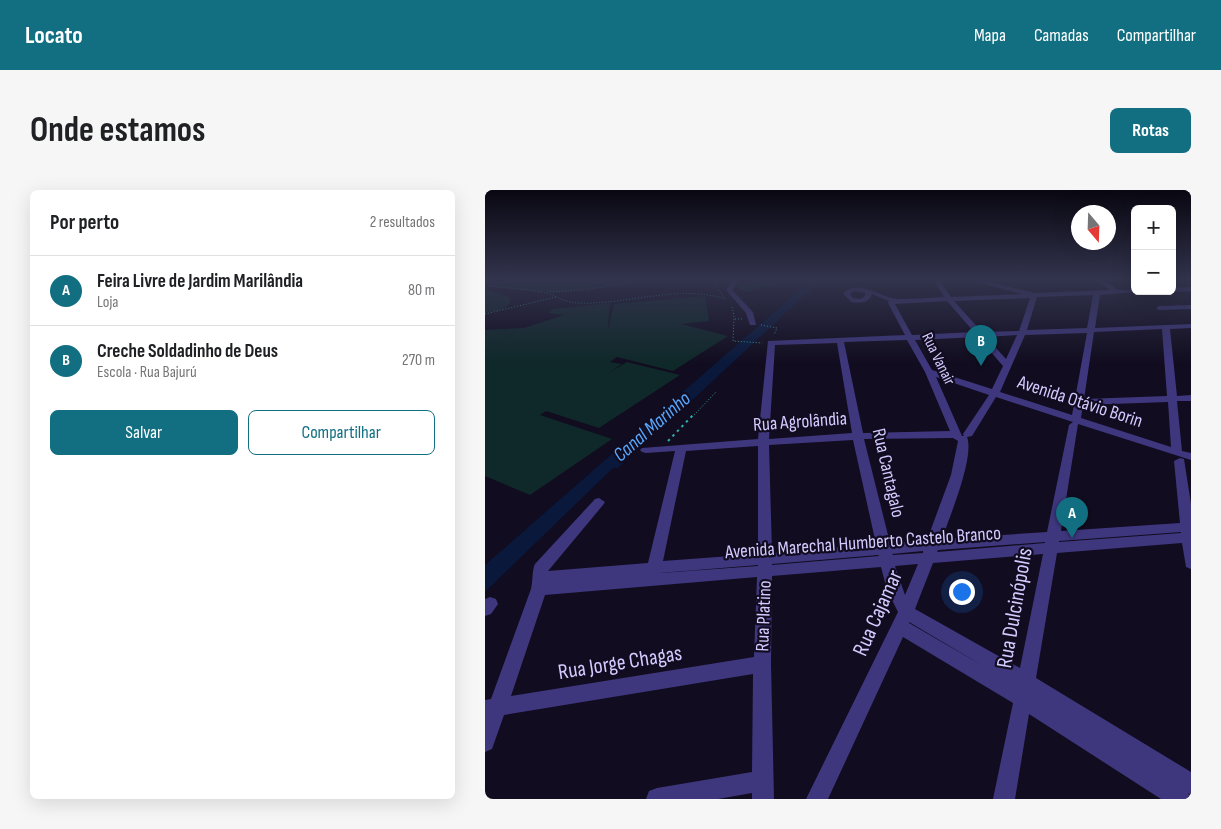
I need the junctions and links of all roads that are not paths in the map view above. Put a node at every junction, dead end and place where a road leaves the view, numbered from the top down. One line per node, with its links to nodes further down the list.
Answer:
1 (745, 307): 8 (street)
2 (894, 307): 14 (street, Rua Vanair)
3 (956, 307): 13 (street)
4 (1030, 307): 12 (street, Rua Cajamar)
5 (1095, 307): 11 (street, Rua Dulcinópolis)
6 (1178, 307): 7 (street)
7 (1159, 308)
8 (757, 324)
9 (1191, 326): 10 (street)
10 (1166, 327): 11 (street); 20 (street)
11 (1091, 330): 12 (street); 21 (street, Rua Dulcinópolis)
12 (1022, 333): 13 (street); 16 (street, Rua Cajamar)
13 (980, 334): 14 (street); 16 (street)
14 (911, 337): 15 (street); 17 (street, Rua Vanair)
15 (840, 340): 24 (street, Rua Cantagalo); 25 (street, Rua Platino)
16 (1008, 366): 18 (street, Rua Cajamar)
17 (931, 375): 18 (street, Avenida Otávio Borin); 23 (street, Rua Vanair)
18 (993, 395): 22 (street, Avenida Otávio Borin); 23 (street, Rua Cajamar)
19 (1191, 398): 20 (street)
20 (1174, 399): 21 (street); 28 (street)
21 (1080, 402): 22 (street, Rua Dulcinópolis)
22 (1075, 422): 28 (street, Avenida Otávio Borin); 31 (street, Rua Dulcinópolis)
23 (961, 435): 24 (street, Rua Agrolândia); 32 (street, Rua Cajamar)
24 (858, 436): 25 (street, Rua Agrolândia); 33 (street, Rua Cantagalo)
25 (763, 442): 26 (street, Rua Agrolândia); 35 (street, Rua Platino)
26 (681, 449): 27 (street, Rua Agrolândia); 36 (street)
27 (646, 450)
28 (1185, 459): 30 (street)
29 (599, 502): 37 (street)
30 (1189, 532): 31 (street, Avenida Marechal Humberto Castelo Branco); 34 (street)
31 (1051, 542): 32 (street, Avenida Marechal Humberto Castelo Branco); 40 (street, Rua Dulcinópolis)
32 (931, 552): 33 (street, Avenida Marechal Humberto Castelo Branco); 38 (street, Rua Cajamar)
33 (886, 555): 35 (street, Avenida Marechal Humberto Castelo Branco); 38 (street, Rua Cantagalo)
34 (1191, 563)
35 (765, 564): 36 (street, Avenida Marechal Humberto Castelo Branco); 39 (street, Rua Platino)
36 (653, 573): 37 (street, Avenida Marechal Humberto Castelo Branco)
37 (540, 583): 41 (street)
38 (903, 619): 40 (street); 46 (street, Rua Cajamar)
39 (762, 664): 41 (street, Rua Jorge Chagas); 44 (street, Rua Platino)
40 (1024, 690): 43 (street); 47 (street, Rua Dulcinópolis); 48 (street)
41 (491, 708): 42 (street)
42 (485, 742)
43 (1191, 784)
44 (762, 790): 45 (street)
45 (657, 799)
46 (817, 799)
47 (1004, 799)
48 (1180, 799)

